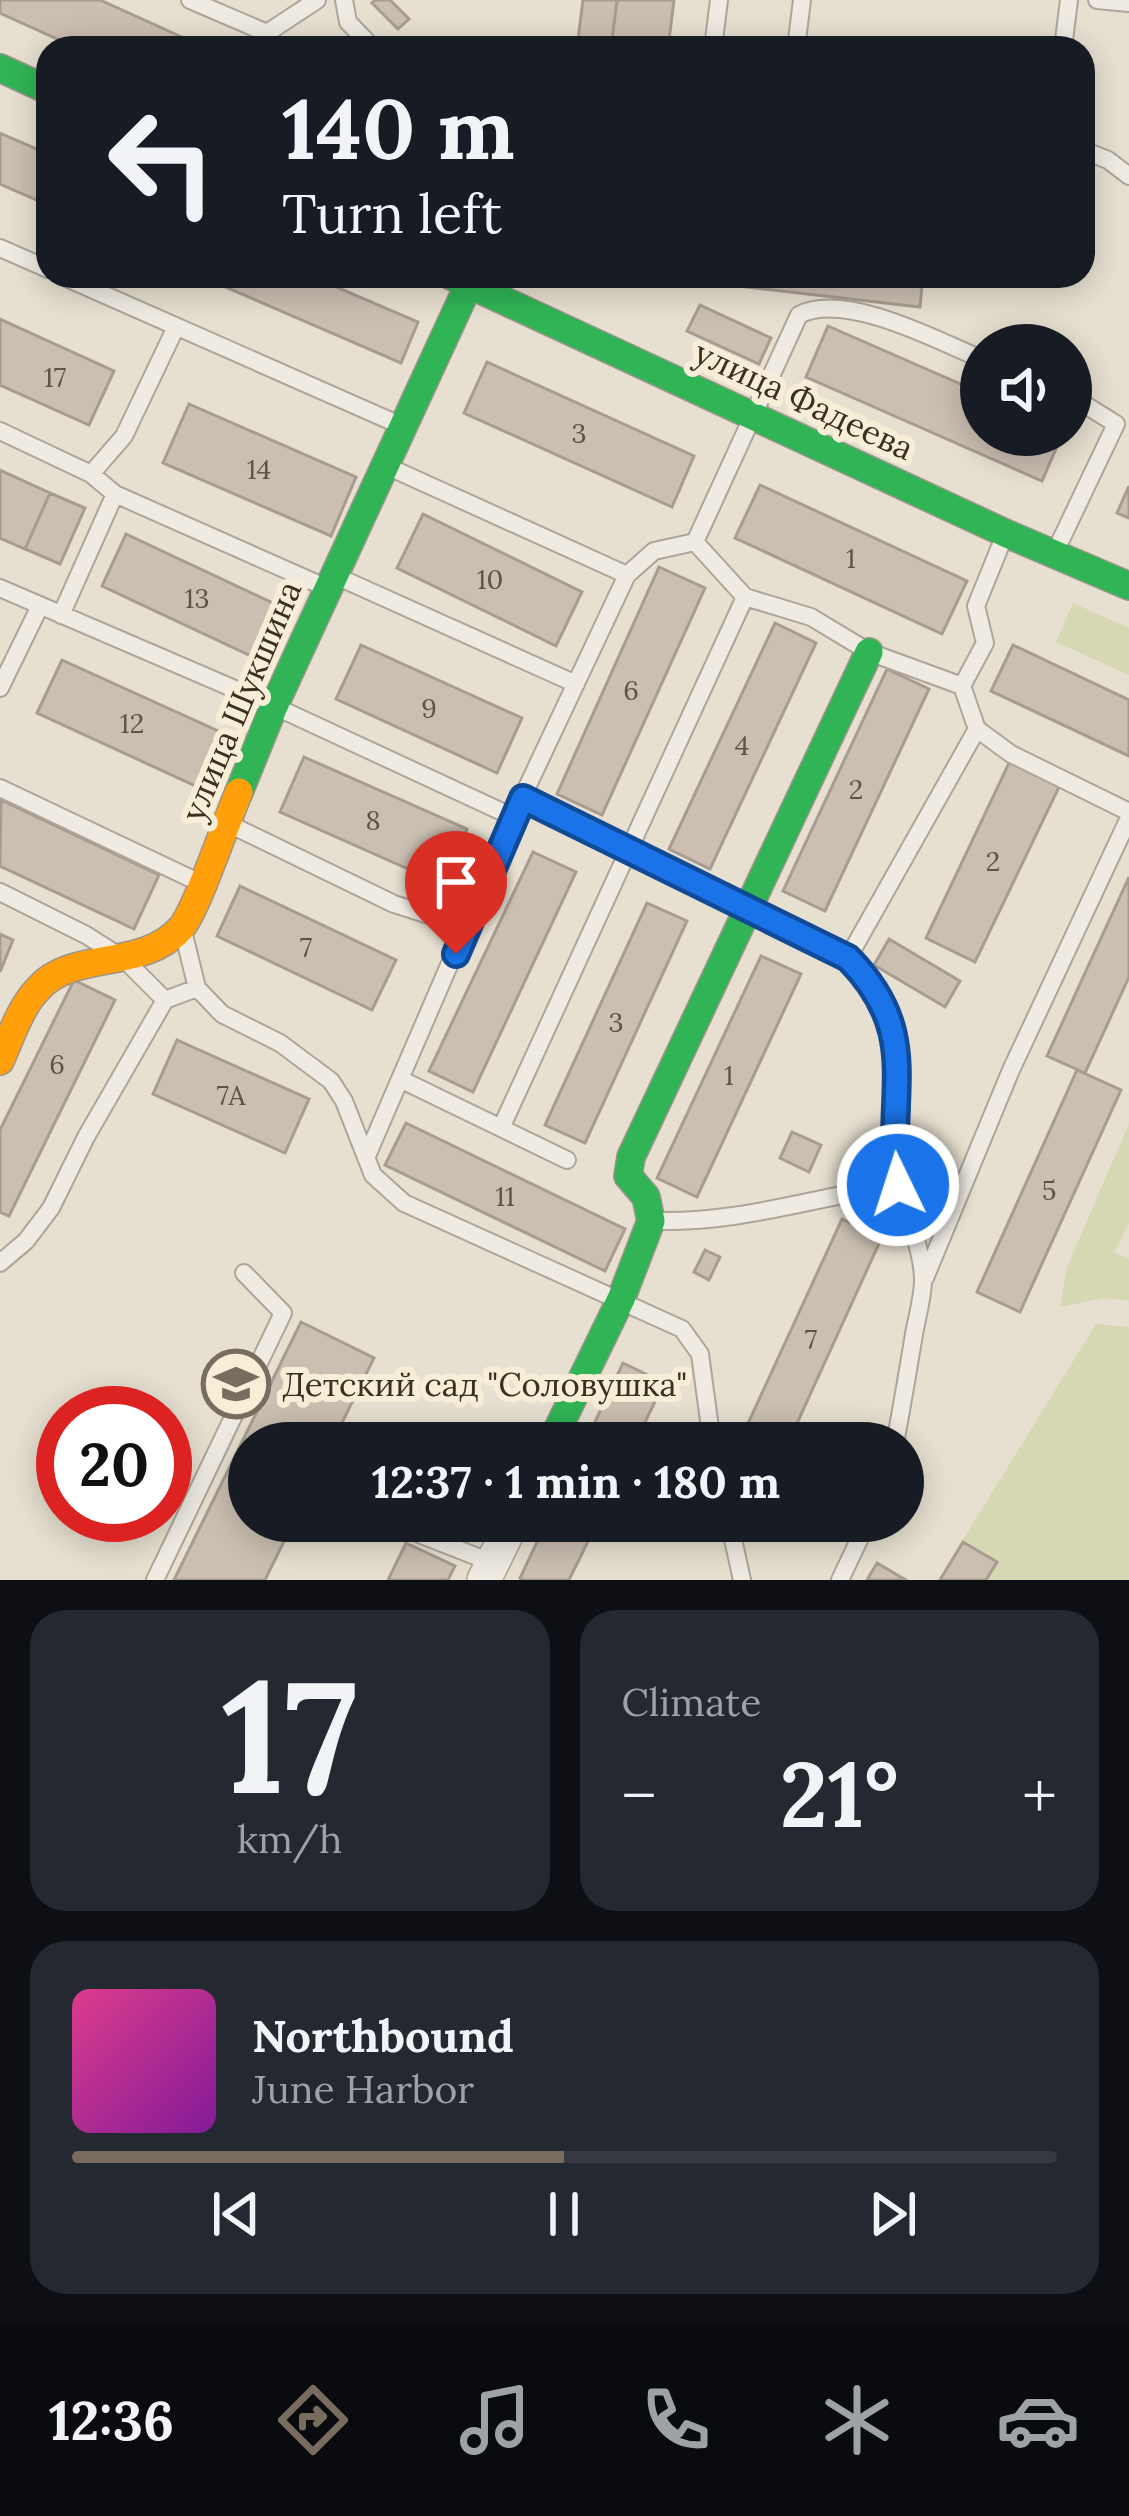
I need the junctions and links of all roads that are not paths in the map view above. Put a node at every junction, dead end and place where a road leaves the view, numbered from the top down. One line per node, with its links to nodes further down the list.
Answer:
1 (190, 0): 9 (lane)
2 (317, 0): 10 (lane)
3 (344, 0): 11 (lane)
4 (718, 0): 12 (lane)
5 (802, 0): 13 (lane)
6 (1069, 0): 14 (lane)
7 (1097, 0): 8 (lane)
8 (1129, 3)
9 (255, 36)
10 (270, 36)
11 (362, 36)
12 (714, 36)
13 (798, 36)
14 (1064, 36)
15 (0, 68): 16 (street)
16 (36, 84)
17 (1095, 155): 18 (lane)
18 (1129, 176)
19 (0, 248): 20 (lane)
20 (36, 264)
21 (89, 288): 24 (lane)
22 (460, 288): 28 (street, улица Шукшина)
23 (483, 288): 27 (street, улица Фадеева)
24 (176, 327): 28 (lane); 31 (lane)
25 (960, 350): 27 (lane)
26 (1092, 409): 35 (lane)
27 (752, 416): 33 (street, улица Фадеева); 34 (lane)
28 (403, 426): 30 (street, улица Шукшина)
29 (0, 431): 31 (lane)
30 (385, 465): 36 (lane); 37 (street, улица Шукшина)
31 (92, 474): 32 (lane)
32 (115, 494): 37 (lane); 42 (lane)
33 (1005, 533): 35 (street, улица Фадеева); 45 (lane)
34 (695, 542): 36 (lane); 40 (lane)
35 (1054, 554): 38 (street, улица Фадеева)
36 (627, 575): 44 (lane)
37 (331, 582): 44 (lane); 47 (street, улица Шукшина)
38 (1129, 586)
39 (0, 587): 41 (lane)
40 (746, 597): 43 (lane); 54 (lane)
41 (40, 606): 42 (lane); 46 (lane)
42 (61, 615): 47 (lane)
43 (869, 652): 45 (lane); 57 (street)
44 (576, 684): 50 (lane)
45 (962, 686): 48 (lane)
46 (0, 688)
47 (274, 706): 52 (lane); 53 (street, улица Шукшина)
48 (977, 729): 51 (lane); 60 (lane)
49 (0, 788): 55 (lane)
50 (523, 798): 52 (lane); 54 (lane)
51 (1129, 815): 74 (lane)
52 (513, 817): 58 (lane)
53 (227, 824): 55 (street, улица Шукшина); 58 (lane)
54 (627, 849): 57 (lane); 67 (lane)
55 (202, 884): 59 (street, улица Шукшина)
56 (0, 892): 61 (lane)
57 (750, 908): 60 (lane); 71 (street)
58 (473, 913): 66 (lane)
59 (183, 927): 61 (street); 62 (lane)
60 (848, 958): 70 (lane)
61 (124, 959): 63 (lane); 64 (street)
62 (196, 988): 63 (lane); 68 (lane)
63 (165, 1000): 72 (lane)
64 (12, 1011): 65 (street)
65 (0, 1060)
66 (402, 1080): 67 (lane); 68 (lane)
67 (501, 1128): 69 (lane)
68 (366, 1158): 75 (lane)
69 (567, 1160)
70 (898, 1185): 71 (lane); 74 (lane)
71 (651, 1221): 75 (street)
72 (0, 1263)
73 (244, 1273): 84 (lane)
74 (923, 1282): 78 (lane)
75 (621, 1299): 76 (street); 77 (lane)
76 (561, 1422)
77 (709, 1422)
78 (899, 1422)
79 (434, 1542): 83 (lane)
80 (502, 1542): 83 (street)
81 (734, 1542): 85 (lane)
82 (858, 1542): 86 (lane)
83 (488, 1571)
84 (155, 1580)
85 (742, 1580)
86 (840, 1580)

